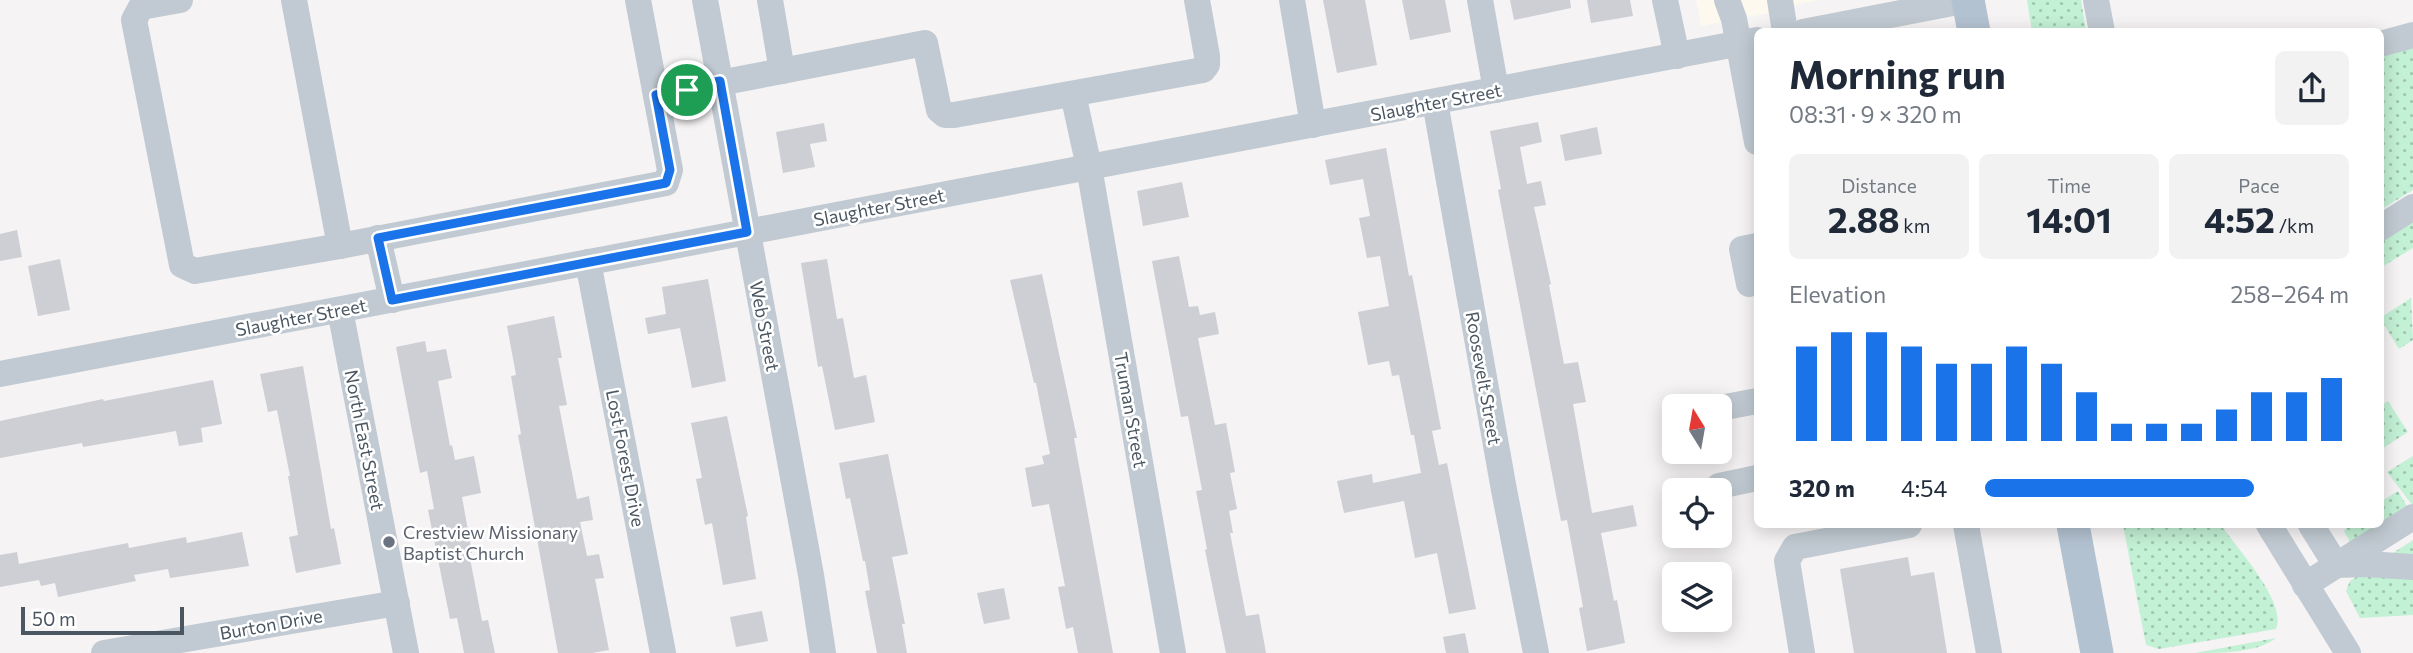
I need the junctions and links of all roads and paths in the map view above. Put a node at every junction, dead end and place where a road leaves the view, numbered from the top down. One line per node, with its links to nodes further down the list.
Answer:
1 (180, 0): 36 (street)
2 (294, 0): 36 (street)
3 (638, 0): 27 (street)
4 (705, 0): 24 (street, Web Street)
5 (770, 0): 23 (street)
6 (1197, 0): 26 (street)
7 (1292, 0): 30 (street)
8 (1480, 0): 25 (street)
9 (1665, 0): 22 (street)
10 (1727, 0): 20 (street)
11 (1780, 0): 15 (street)
12 (1968, 0): 14 (street); 17 (main road)
13 (2096, 0): 18 (street)
14 (1912, 21): 16 (street)
15 (1784, 28)
16 (1836, 28)
17 (1973, 28)
18 (2101, 28)
19 (2413, 35): 21 (street)
20 (1748, 42): 22 (street, Slaughter Street); 29 (street)
21 (2384, 43)
22 (1677, 55): 25 (street, Slaughter Street)
23 (782, 71): 24 (street); 26 (street)
24 (720, 81): 27 (street); 34 (street, Web Street)
25 (1496, 90): 28 (street, Slaughter Street)
26 (1073, 94): 31 (street, Truman Street)
27 (656, 95): 35 (street)
28 (1435, 102): 30 (street, Slaughter Street); 62 (street, Roosevelt Street)
29 (1754, 109)
30 (1313, 125): 31 (street, Slaughter Street)
31 (1089, 167): 34 (street, Slaughter Street); 61 (street, Truman Street)
32 (2413, 207): 33 (street)
33 (2384, 225)
34 (747, 232): 38 (street, Slaughter Street); 60 (street, Web Street)
35 (378, 238): 36 (street); 40 (street)
36 (340, 246)
37 (1754, 248): 39 (street)
38 (588, 262): 40 (street, Slaughter Street); 59 (street, Lost Forest Drive)
39 (1754, 283)
40 (392, 300): 41 (street, Slaughter Street)
41 (340, 310): 42 (street, Slaughter Street); 56 (street, North East Street)
42 (0, 374)
43 (1754, 402): 44 (street)
44 (1732, 406)
45 (1754, 479): 46 (street)
46 (1732, 483)
47 (2413, 517): 53 (street)
48 (1893, 528): 63 (street)
49 (1967, 528): 64 (street)
50 (2074, 528): 65 (main road)
51 (2271, 528): 55 (street)
52 (2313, 528): 53 (street)
53 (2336, 565): 54 (street); 55 (street)
54 (2413, 567)
55 (2305, 585): 66 (street)
56 (397, 603): 57 (street, Burton Drive); 58 (street, North East Street)
57 (104, 653)
58 (406, 653)
59 (663, 653)
60 (823, 653)
61 (1173, 653)
62 (1536, 653)
63 (1802, 653)
64 (1989, 653)
65 (2097, 653)
66 (2348, 653)

